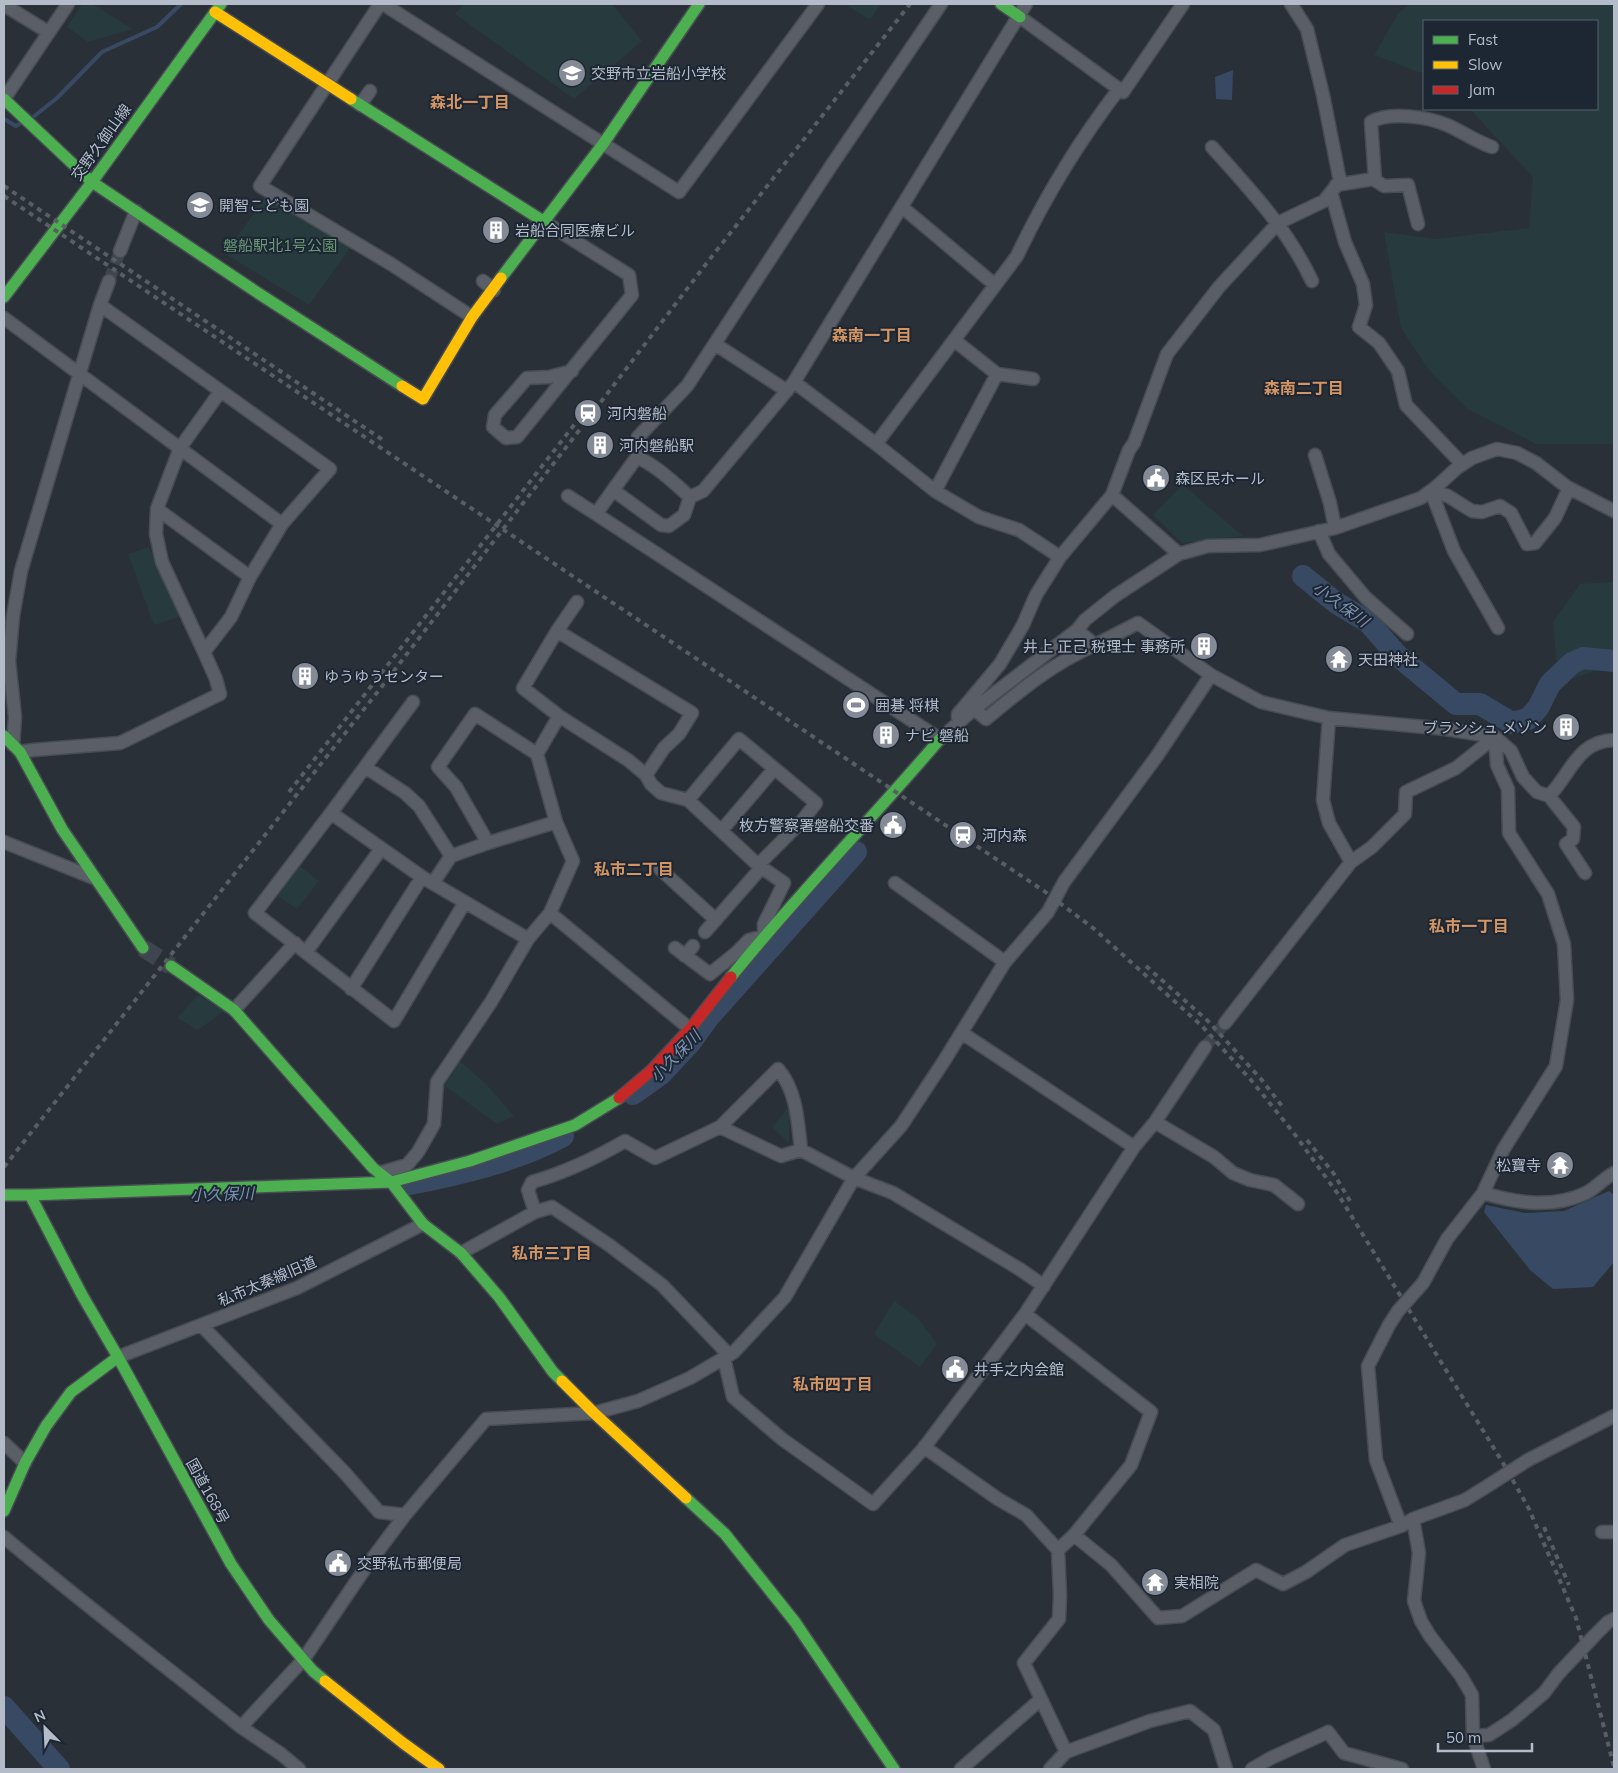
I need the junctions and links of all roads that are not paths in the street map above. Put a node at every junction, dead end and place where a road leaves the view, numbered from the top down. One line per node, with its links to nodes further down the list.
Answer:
1 (68, 4): 13 (street)
2 (381, 4): 14 (street); 19 (street)
3 (699, 4): 19 (main road)
4 (818, 4): 19 (street)
5 (941, 4): 41 (street)
6 (1000, 4): 12 (main road)
7 (1026, 4): 12 (street)
8 (1183, 4): 15 (street)
9 (1291, 4): 24 (street)
10 (4, 5): 13 (street)
11 (218, 8): 14 (main road); 23 (main road, 交野久御山線)
12 (1020, 17): 15 (street); 25 (street)
13 (48, 32): 17 (street)
14 (326, 84): 18 (main road); 38 (street)
15 (1119, 89): 34 (street)
16 (370, 91): 18 (street)
17 (4, 99): 23 (main road)
18 (360, 105): 27 (main road)
19 (603, 144): 27 (main road)
20 (1212, 147): 28 (street)
21 (1492, 147): 22 (street)
22 (1375, 180): 24 (street); 29 (street)
23 (92, 182): 26 (main road); 36 (main road, 交野久御山線)
24 (1334, 189): 28 (street); 52 (street)
25 (902, 207): 34 (street); 46 (street)
26 (136, 211): 30 (street); 38 (main road)
27 (543, 221): 35 (main road); 42 (street)
28 (1278, 223): 33 (street); 57 (street)
29 (1418, 224)
30 (120, 251)
31 (109, 281): 37 (street)
32 (483, 281): 35 (street)
33 (1312, 281)
34 (995, 285): 40 (street)
35 (494, 290): 38 (main road)
36 (4, 297)
37 (100, 305): 43 (street); 47 (street)
38 (472, 317)
39 (4, 318): 43 (street)
40 (954, 340): 44 (street); 48 (street)
41 (715, 344): 46 (street); 51 (street)
42 (572, 371): 42 (street)
43 (81, 374): 49 (street); 85 (street)
44 (997, 374): 45 (street); 55 (street)
45 (1033, 379)
46 (791, 387): 48 (street); 59 (street)
47 (220, 392): 49 (street); 63 (street)
48 (876, 444): 55 (street)
49 (180, 448): 60 (street); 63 (street)
50 (1314, 455): 64 (street)
51 (637, 457): 54 (street); 59 (street)
52 (1462, 464): 53 (street); 56 (street)
53 (1569, 488): 56 (street); 61 (street)
54 (613, 490): 59 (street); 62 (street)
55 (934, 491): 67 (street)
56 (1431, 491): 64 (street); 70 (street)
57 (1112, 495): 66 (street); 67 (street)
58 (568, 496): 62 (street)
59 (690, 497)
60 (157, 510): 68 (street); 75 (street)
61 (1614, 511)
62 (596, 514): 83 (street)
63 (282, 524): 68 (street)
64 (1335, 528): 65 (street)
65 (1319, 531): 66 (street); 73 (street)
66 (1179, 554): 71 (street)
67 (1060, 557): 81 (street)
68 (250, 577): 75 (street)
69 (577, 602): 72 (street)
70 (1498, 628)
71 (1077, 630): 74 (street); 78 (street)
72 (557, 631): 79 (street); 89 (street)
73 (1407, 634)
74 (1095, 645): 76 (street); 78 (street)
75 (204, 652): 85 (street)
76 (1211, 675): 80 (street); 116 (street)
77 (413, 702): 87 (street)
78 (974, 709): 81 (street)
79 (559, 716): 86 (street); 89 (street)
80 (1329, 718): 82 (street); 99 (street)
81 (956, 725): 83 (street)
82 (1496, 738): 90 (street); 99 (street); 132 (street)
83 (940, 739): 110 (main road)
84 (1614, 740): 90 (street)
85 (12, 745): 103 (main road)
86 (537, 754): 93 (street); 96 (street)
87 (365, 767): 92 (street); 98 (street)
88 (774, 769): 91 (street); 94 (street); 100 (street)
89 (646, 775): 91 (street)
90 (1549, 796): 102 (street)
91 (688, 800): 94 (street)
92 (331, 813): 97 (street); 112 (street)
93 (556, 822): 96 (street); 107 (street)
94 (721, 831): 100 (street)
95 (4, 842): 103 (street)
96 (488, 842): 98 (street)
97 (381, 849): 104 (street); 115 (street)
98 (452, 856): 104 (street)
99 (1351, 862): 120 (street)
100 (759, 866): 108 (street); 110 (street)
101 (660, 870): 108 (street)
102 (1585, 873)
103 (94, 878): 113 (main road)
104 (428, 880): 106 (street); 118 (street)
105 (895, 883): 116 (street)
106 (465, 902): 111 (street); 118 (street)
107 (550, 913): 111 (street); 121 (street)
108 (716, 920): 109 (street)
109 (706, 932)
110 (764, 936): 114 (street); 121 (main road)
111 (528, 939): 128 (street)
112 (294, 943): 115 (street); 119 (street)
113 (143, 948)
114 (685, 950)
115 (306, 952): 118 (street)
116 (1005, 962): 122 (street)
117 (171, 966): 119 (main road)
118 (351, 989)
119 (234, 1010): 128 (main road)
120 (1225, 1023)
121 (690, 1029): 131 (main road)
122 (962, 1033): 126 (street); 130 (street)
123 (1205, 1047): 124 (street)
124 (1155, 1122): 126 (street); 135 (street)
125 (720, 1127): 127 (street); 127 (street); 136 (street)
126 (1134, 1147): 139 (street)
127 (801, 1150): 130 (street)
128 (379, 1173): 131 (main road)
129 (1613, 1175): 132 (street)
130 (854, 1178): 139 (street); 142 (street)
131 (391, 1182): 134 (main road); 137 (main road)
132 (1483, 1193): 151 (street, bridge)
133 (4, 1195): 134 (main road)
134 (30, 1195): 143 (main road, 国道168号)
135 (1298, 1204)
136 (535, 1212): 138 (street); 142 (street)
137 (424, 1224): 138 (main road); 141 (street, 私市太秦線旧道)
138 (461, 1253): 144 (main road)
139 (1044, 1286): 140 (street)
140 (1025, 1314): 147 (street); 152 (street)
141 (201, 1325): 143 (street, 私市太秦線旧道); 150 (street)
142 (727, 1356): 144 (street); 147 (street)
143 (118, 1357): 148 (main road); 156 (main road, 国道168号)
144 (594, 1413): 150 (street); 164 (main road)
145 (1614, 1416): 151 (street, bridge)
146 (4, 1442): 148 (street)
147 (924, 1447): 154 (street)
148 (25, 1463): 149 (main road)
149 (4, 1511)
150 (405, 1515): 156 (street)
151 (1407, 1522): 152 (street); 159 (street)
152 (1074, 1534): 154 (street)
153 (4, 1537): 158 (street)
154 (1058, 1550): 157 (street)
155 (1614, 1619): 159 (street)
156 (303, 1660): 158 (street); 163 (main road, 国道168号)
157 (1040, 1698): 160 (street); 165 (street)
158 (241, 1727): 162 (street)
159 (1473, 1736): 170 (street)
160 (1066, 1752): 166 (street); 167 (street)
161 (1367, 1765): 168 (street); 169 (street)
162 (298, 1769)
163 (439, 1769)
164 (894, 1769)
165 (961, 1769)
166 (1050, 1769)
167 (1226, 1769)
168 (1252, 1769)
169 (1402, 1769)
170 (1484, 1769)

